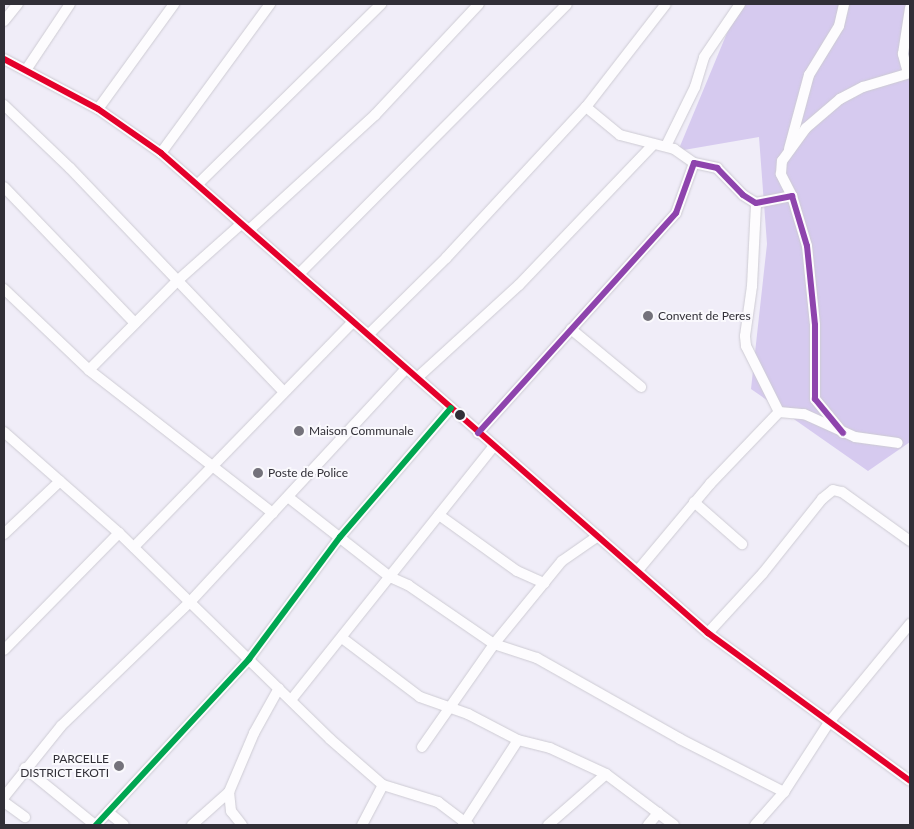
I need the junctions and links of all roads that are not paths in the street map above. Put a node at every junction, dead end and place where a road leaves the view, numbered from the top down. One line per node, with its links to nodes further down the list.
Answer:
1 (18, 4): 12 (street)
2 (70, 4): 14 (street)
3 (174, 4): 18 (street)
4 (270, 4): 22 (street)
5 (382, 4): 24 (street)
6 (479, 4): 28 (street)
7 (567, 4): 29 (street)
8 (666, 4): 17 (street)
9 (740, 4): 20 (street)
10 (844, 4): 21 (street)
11 (910, 8): 15 (street)
12 (4, 21)
13 (4, 59): 14 (street)
14 (26, 70): 18 (street)
15 (909, 73): 21 (street)
16 (4, 105): 30 (street)
17 (586, 107): 19 (street); 35 (street)
18 (98, 109): 22 (street)
19 (652, 146): 20 (street); 38 (street)
20 (666, 146): 23 (street)
21 (789, 150): 26 (street)
22 (161, 153): 24 (street)
23 (694, 163): 27 (street); 34 (street)
24 (198, 184): 28 (street)
25 (4, 187): 32 (street)
26 (792, 196): 27 (street); 45 (street)
27 (756, 203): 42 (street)
28 (245, 227): 29 (street); 30 (street)
29 (299, 274): 33 (street)
30 (176, 282): 32 (street); 40 (street)
31 (4, 289): 37 (street)
32 (135, 322): 37 (street)
33 (353, 322): 35 (street); 40 (street)
34 (571, 328): 39 (street); 44 (street)
35 (368, 335): 36 (street)
36 (406, 369): 38 (street); 50 (street)
37 (89, 370): 48 (street)
38 (417, 378): 41 (street)
39 (641, 387)
40 (283, 391): 48 (street)
41 (451, 408): 44 (street); 57 (street)
42 (779, 412): 45 (street); 51 (street)
43 (4, 432): 49 (street)
44 (478, 432): 47 (street)
45 (843, 433): 46 (street)
46 (898, 443)
47 (494, 446): 53 (street); 56 (street)
48 (214, 465): 52 (street); 60 (street)
49 (60, 480): 54 (street); 55 (street)
50 (288, 497): 52 (street); 57 (street)
51 (694, 502): 59 (street); 61 (street)
52 (273, 513): 64 (street)
53 (439, 515): 62 (street); 63 (street)
54 (119, 533): 60 (street); 69 (street)
55 (4, 534)
56 (598, 536): 61 (street); 63 (street)
57 (340, 537): 62 (street); 70 (street)
58 (910, 541): 66 (street)
59 (742, 544)
60 (134, 547): 64 (street)
61 (638, 569): 66 (street)
62 (390, 577): 67 (street); 68 (street)
63 (544, 583): 68 (street)
64 (190, 602): 70 (street); 77 (street)
65 (909, 630): 74 (street)
66 (708, 633): 74 (street)
67 (342, 638): 72 (street); 73 (street)
68 (494, 644): 73 (street); 82 (street)
69 (4, 650)
70 (250, 659): 71 (street); 85 (street)
71 (279, 688): 72 (street); 81 (street)
72 (291, 700): 80 (street)
73 (451, 707): 75 (street); 76 (street)
74 (830, 721): 79 (street); 82 (street)
75 (518, 740): 78 (street); 88 (street)
76 (422, 747)
77 (25, 768): 83 (street); 89 (street)
78 (606, 774): 86 (street); 94 (street)
79 (910, 781)
80 (383, 785): 88 (street); 93 (street)
81 (229, 792): 91 (street); 92 (street)
82 (784, 792): 97 (street)
83 (4, 797)
84 (4, 802): 87 (street)
85 (108, 813): 89 (street); 90 (street)
86 (658, 813): 95 (street); 96 (street)
87 (25, 817)
88 (466, 824)
89 (96, 825)
90 (124, 825)
91 (192, 825)
92 (242, 825)
93 (362, 825)
94 (548, 825)
95 (648, 825)
96 (674, 825)
97 (755, 825)

